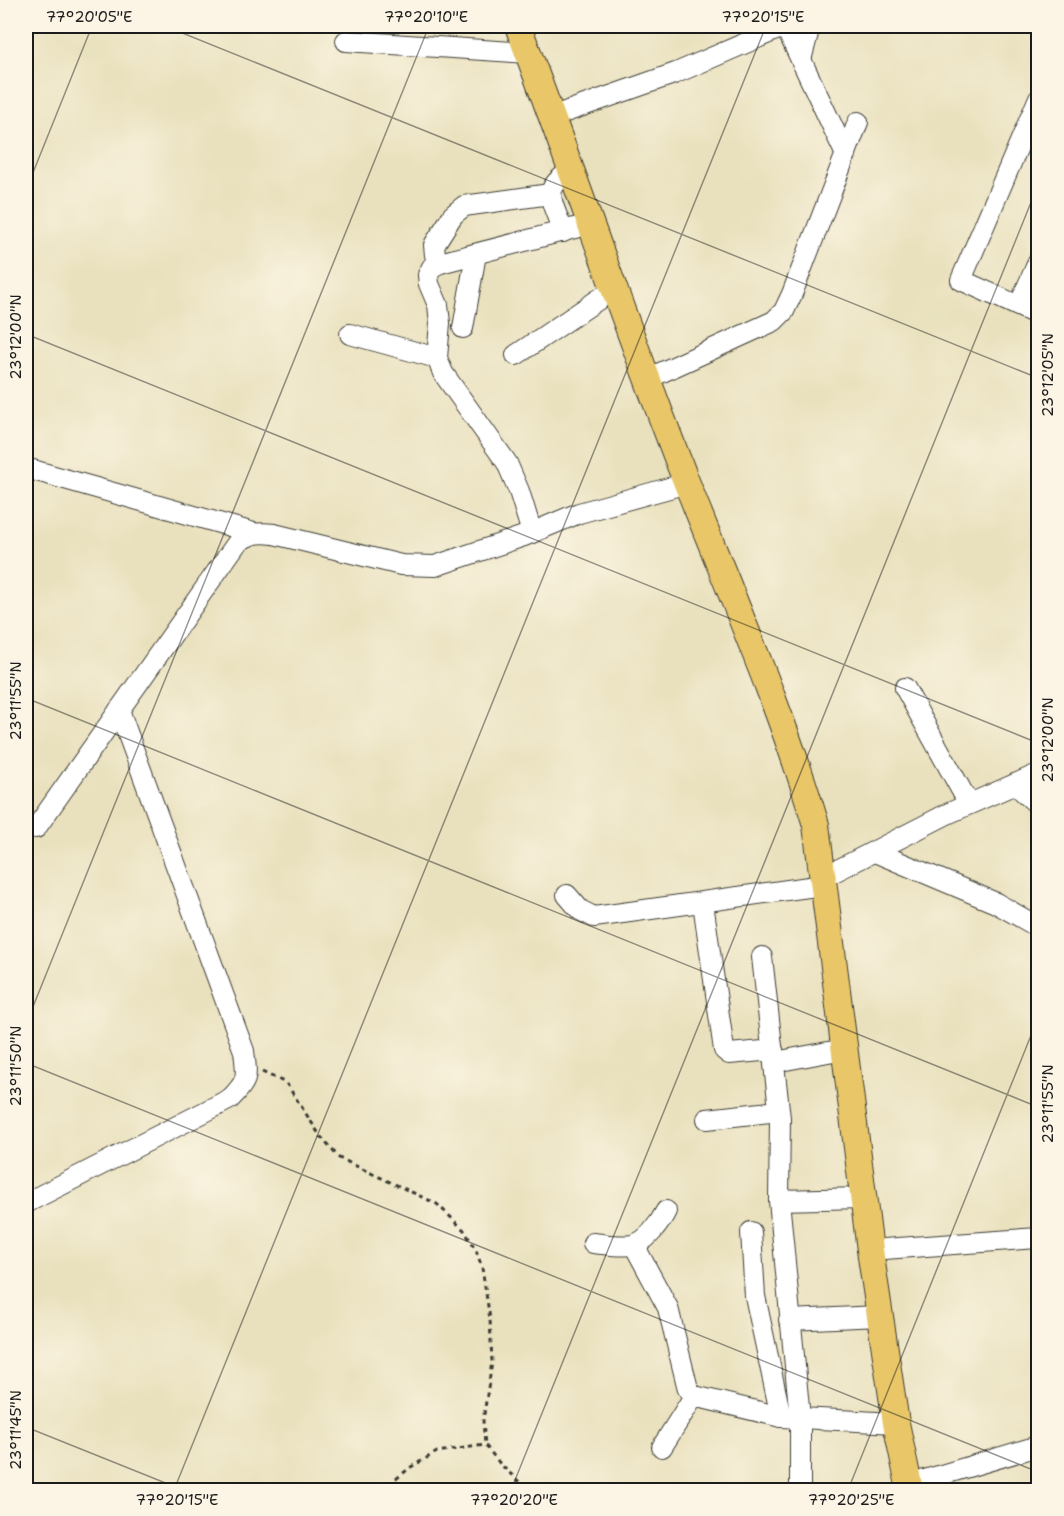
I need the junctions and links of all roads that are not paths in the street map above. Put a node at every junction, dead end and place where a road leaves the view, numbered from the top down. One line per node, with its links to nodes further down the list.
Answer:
1 (518, 26): 5 (main road)
2 (785, 26): 6 (street); 8 (street)
3 (810, 26): 6 (street)
4 (346, 41): 5 (street)
5 (528, 53): 8 (main road)
6 (801, 60): 11 (street)
7 (1038, 100): 10 (street)
8 (551, 117): 12 (main road)
9 (858, 122): 11 (street)
10 (1030, 141): 20 (street)
11 (846, 155): 26 (street)
12 (571, 171): 13 (street); 14 (main road)
13 (550, 194): 15 (street); 18 (street)
14 (590, 224): 15 (street); 19 (main road)
15 (563, 232): 16 (street)
16 (476, 254): 18 (street); 22 (street)
17 (1038, 262): 20 (street)
18 (440, 263): 25 (street)
19 (614, 289): 24 (street); 26 (main road)
20 (1019, 306): 21 (street)
21 (1038, 315)
22 (463, 328)
23 (350, 334): 25 (street)
24 (516, 355)
25 (436, 358): 30 (street)
26 (647, 379): 28 (main road)
27 (26, 468): 29 (street)
28 (687, 483): 30 (street); 39 (main road)
29 (254, 533): 30 (street); 32 (street)
30 (532, 533)
31 (905, 688): 35 (street)
32 (119, 710): 37 (street); 50 (street)
33 (1038, 774): 34 (street)
34 (1015, 784): 35 (street); 36 (street)
35 (969, 804): 38 (street)
36 (1038, 805)
37 (36, 828)
38 (875, 852): 39 (street); 42 (street)
39 (823, 881): 41 (street); 44 (main road)
40 (567, 895): 41 (street)
41 (704, 903): 45 (street)
42 (1038, 927)
43 (762, 957): 45 (street)
44 (844, 1049): 45 (street); 48 (main road)
45 (774, 1056): 46 (street)
46 (779, 1111): 47 (street); 49 (street)
47 (707, 1119)
48 (863, 1198): 49 (street); 56 (main road)
49 (778, 1200): 58 (street)
50 (26, 1203)
51 (666, 1211): 55 (street)
52 (751, 1232): 60 (street)
53 (1038, 1238): 56 (street)
54 (593, 1244): 55 (street)
55 (634, 1245): 59 (street)
56 (870, 1250): 57 (main road)
57 (880, 1316): 58 (street); 61 (main road)
58 (789, 1320): 60 (street)
59 (693, 1396): 60 (street); 63 (street)
60 (790, 1418): 61 (street); 65 (street)
61 (896, 1423): 64 (main road)
62 (1038, 1446): 64 (street)
63 (662, 1447)
64 (909, 1488)
65 (800, 1491)

